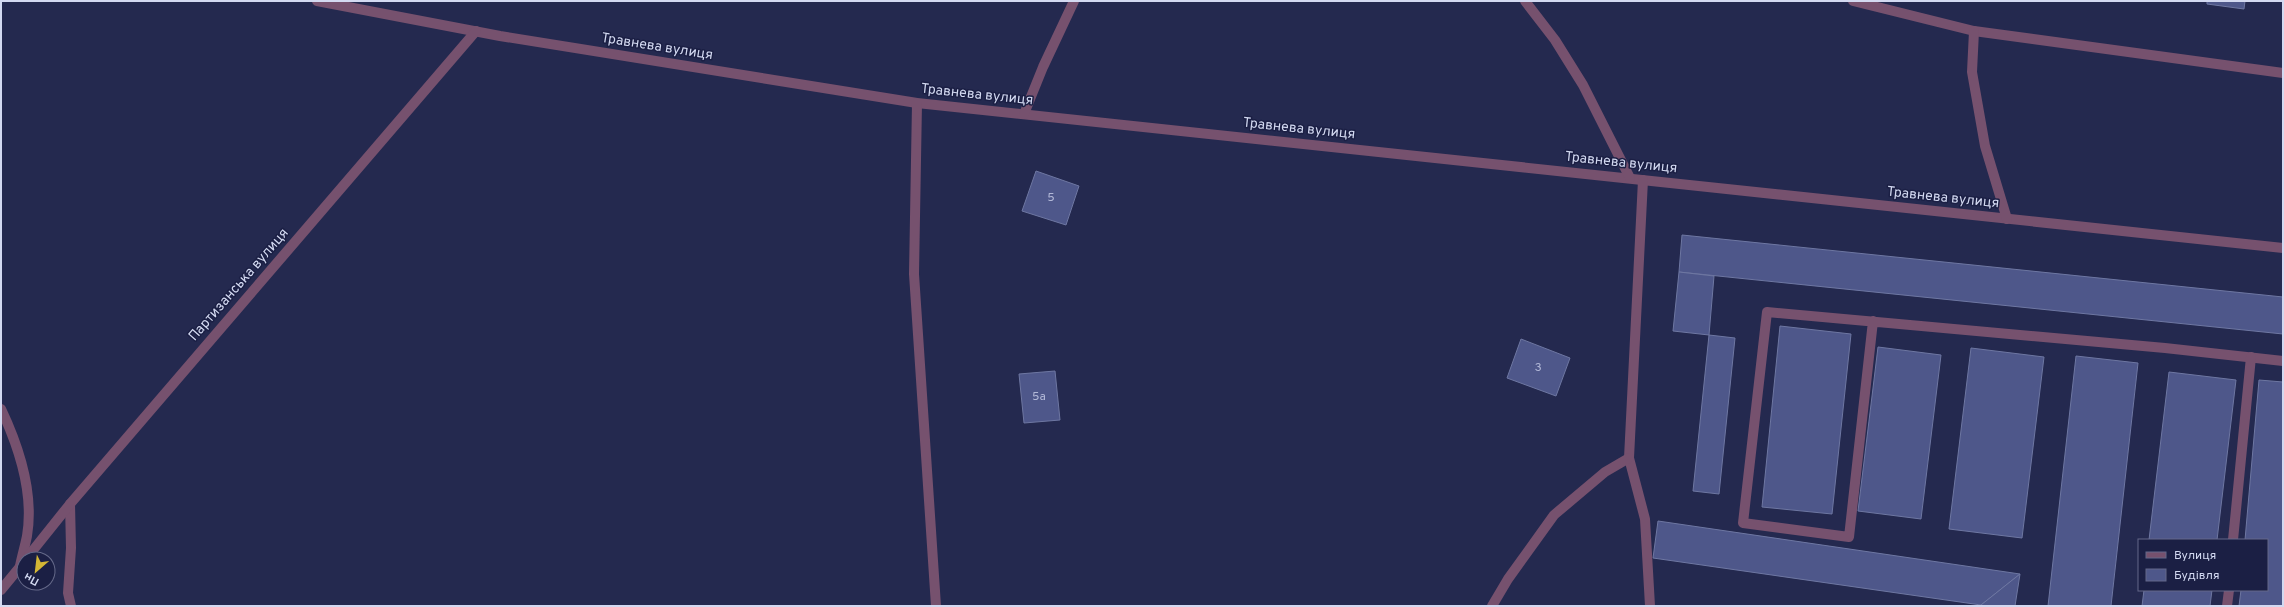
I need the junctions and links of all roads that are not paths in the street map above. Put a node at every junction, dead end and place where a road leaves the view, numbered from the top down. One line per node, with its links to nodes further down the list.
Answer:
1 (317, 1): 5 (street, Травнева вулиця)
2 (1074, 1): 9 (street)
3 (1525, 1): 10 (street)
4 (1853, 1): 6 (street)
5 (476, 31): 8 (street, Травнева вулиця); 19 (street, Партизанська вулиця)
6 (1974, 31): 7 (street); 12 (street)
7 (2283, 73)
8 (917, 103): 9 (street, Травнева вулиця); 27 (street)
9 (1024, 114): 10 (street, Травнева вулиця)
10 (1630, 178): 11 (street, Травнева вулиця)
11 (1643, 180): 12 (street, Травнева вулиця); 18 (street)
12 (2007, 219): 13 (street, Травнева вулиця)
13 (2283, 248)
14 (1873, 321): 14 (street); 15 (street)
15 (2251, 357): 16 (street); 20 (street)
16 (2283, 361)
17 (1, 409): 21 (street)
18 (1629, 458): 28 (street); 29 (street)
19 (70, 504): 22 (street, Партизанська вулиця); 26 (street)
20 (2233, 539)
21 (25, 551)
22 (32, 551)
23 (16, 571): 24 (street, Партизанська вулиця)
24 (1, 590)
25 (2229, 591): 30 (street)
26 (71, 606)
27 (936, 606)
28 (1492, 606)
29 (1650, 606)
30 (2227, 606)

